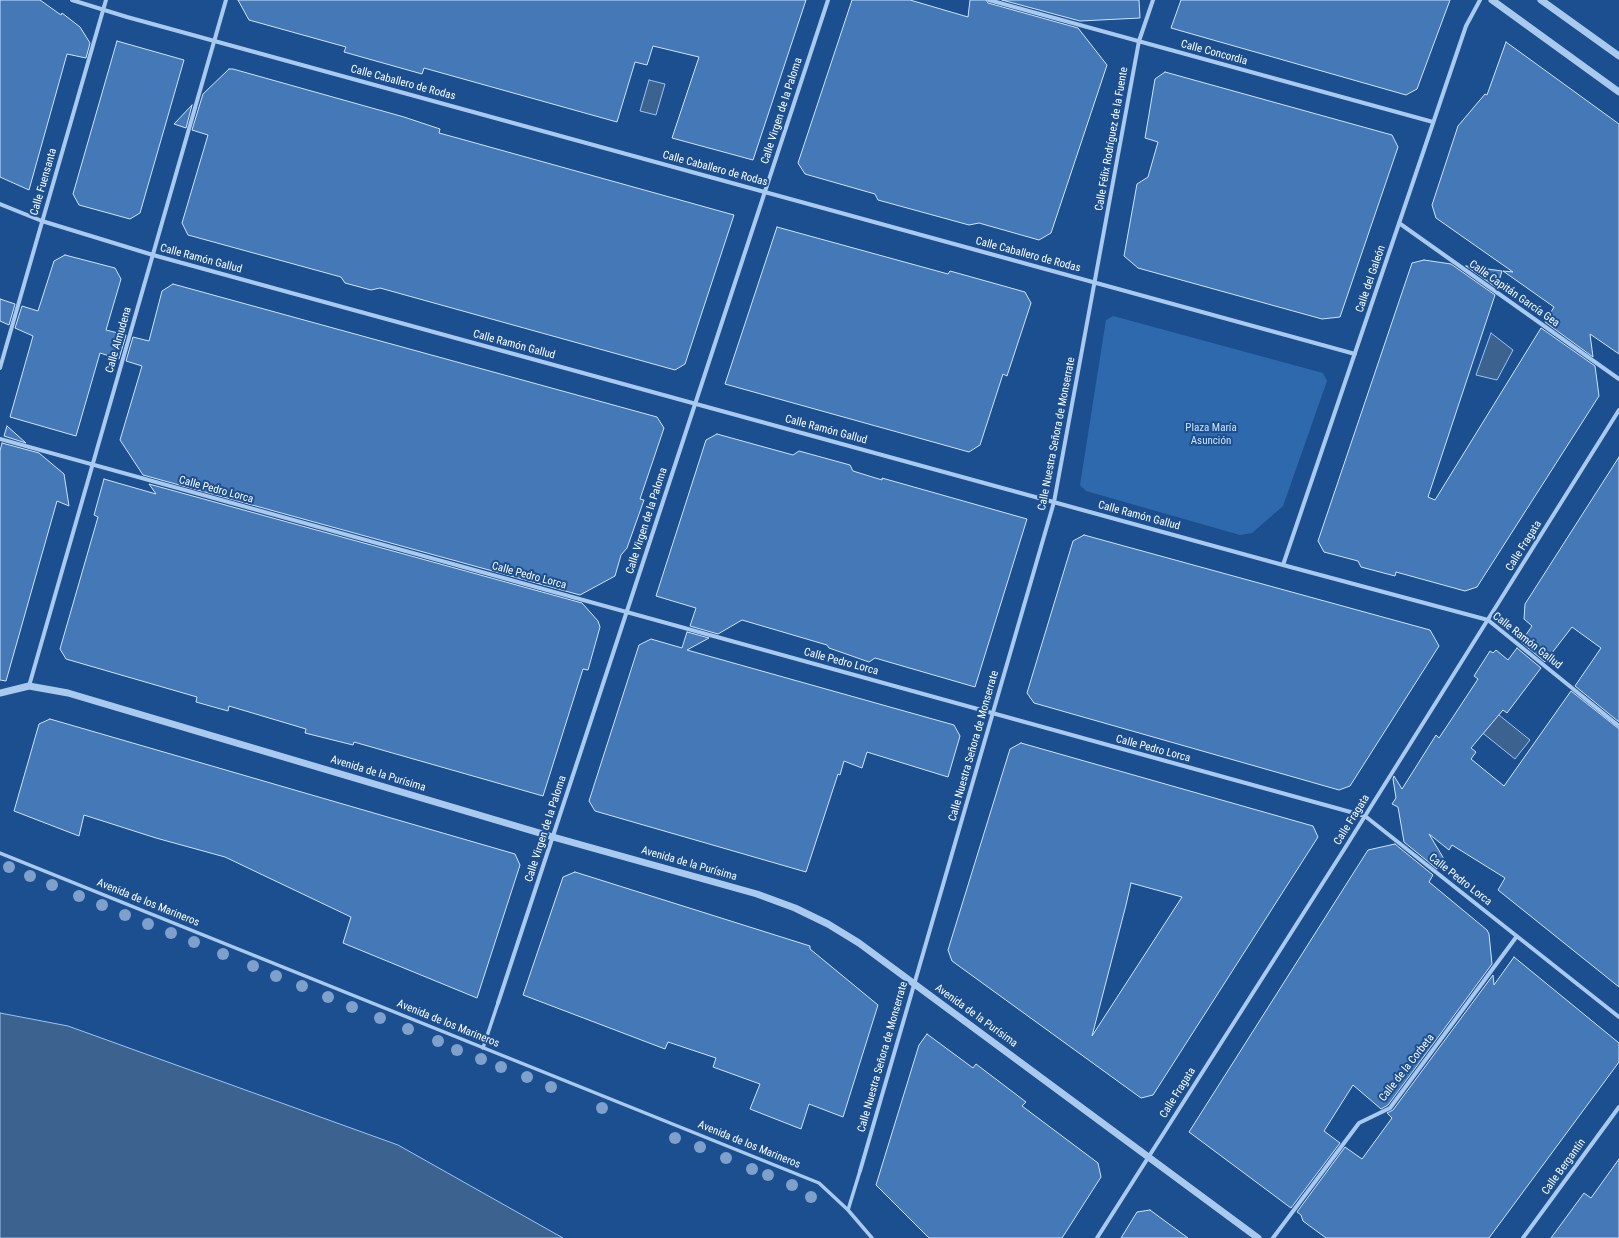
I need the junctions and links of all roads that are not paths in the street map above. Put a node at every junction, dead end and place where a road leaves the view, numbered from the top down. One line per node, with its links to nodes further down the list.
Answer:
1 (72, 0): 10 (street, Calle Caballero de Rodas)
2 (106, 0): 10 (street, Calle Fuensanta)
3 (226, 0): 11 (street, Calle Almudena)
4 (828, 0): 16 (street, Calle Virgen de la Paloma)
5 (989, 0): 12 (street, Calle Concordia)
6 (1153, 0): 12 (street, Calle Félix Rodríguez de la Fuente)
7 (1480, 0): 15 (street, Calle del Galeón)
8 (1492, 0): 14 (street)
9 (1541, 0): 13 (street)
10 (103, 11): 11 (street, Calle Caballero de Rodas); 18 (street, Calle Fuensanta)
11 (214, 41): 16 (street, Calle Caballero de Rodas); 20 (street, Calle Almudena)
12 (1139, 41): 15 (street, Calle Concordia); 21 (street, Calle Félix Rodríguez de la Fuente)
13 (1619, 56)
14 (1619, 92)
15 (1433, 122): 19 (street, Calle del Galeón)
16 (765, 192): 21 (street, Calle Caballero de Rodas); 25 (street, Calle Virgen de la Paloma)
17 (0, 204): 18 (street, Calle Ramón Gallud)
18 (42, 221): 20 (street, Calle Ramón Gallud); 23 (street, Calle Fuensanta)
19 (1399, 223): 22 (street, Calle del Galeón); 24 (street, Calle Capitán García Gea)
20 (153, 255): 25 (street, Calle Ramón Gallud); 28 (street, Calle Almudena)
21 (1094, 282): 22 (street, Calle Caballero de Rodas); 29 (street, Calle Nuestra Señora de Monserrate)
22 (1355, 354): 30 (street, Calle del Galeón)
23 (0, 368)
24 (1619, 379)
25 (695, 404): 29 (street, Calle Ramón Gallud); 31 (street, Calle Virgen de la Paloma)
26 (1619, 410): 32 (street, Calle Fragata)
27 (0, 439): 28 (street, Calle Pedro Lorca)
28 (93, 465): 31 (street, Calle Pedro Lorca); 33 (street, Calle Almudena)
29 (1054, 502): 30 (street, Calle Ramón Gallud); 35 (street, Calle Nuestra Señora de Monserrate)
30 (1283, 565): 32 (street, Calle Ramón Gallud)
31 (627, 612): 35 (street, Calle Pedro Lorca); 38 (street, Calle Virgen de la Paloma)
32 (1488, 620): 36 (street, Calle Ramón Gallud); 37 (street, Calle Fragata)
33 (30, 686): 34 (street); 38 (street, Avenida de la Purísima)
34 (0, 693)
35 (993, 714): 37 (street, Calle Pedro Lorca); 41 (street, Calle Nuestra Señora de Monserrate)
36 (1619, 726)
37 (1365, 816): 40 (street, Calle Pedro Lorca); 46 (street, Calle Fragata)
38 (553, 837): 41 (street, Avenida de la Purísima); 42 (street, Calle Virgen de la Paloma)
39 (0, 853): 44 (street, Avenida de los Marineros)
40 (1517, 936): 43 (street, Calle Pedro Lorca); 52 (street, Calle de la Corbeta)
41 (914, 984): 46 (street, Avenida de la Purísima); 47 (street, Calle Nuestra Señora de Monserrate)
42 (498, 1003): 44 (street, Calle Virgen de la Paloma)
43 (1619, 1017)
44 (483, 1048): 48 (street, Avenida de los Marineros)
45 (1619, 1107): 53 (street, Calle Bergantín)
46 (1148, 1157): 50 (street, Calle Fragata); 51 (street, Avenida de la Purísima)
47 (860, 1170): 48 (street, Calle Nuestra Señora de Monserrate)
48 (848, 1210): 49 (street, Avenida de los Marineros)
49 (872, 1238)
50 (1097, 1238)
51 (1258, 1238)
52 (1273, 1238)
53 (1523, 1238)

